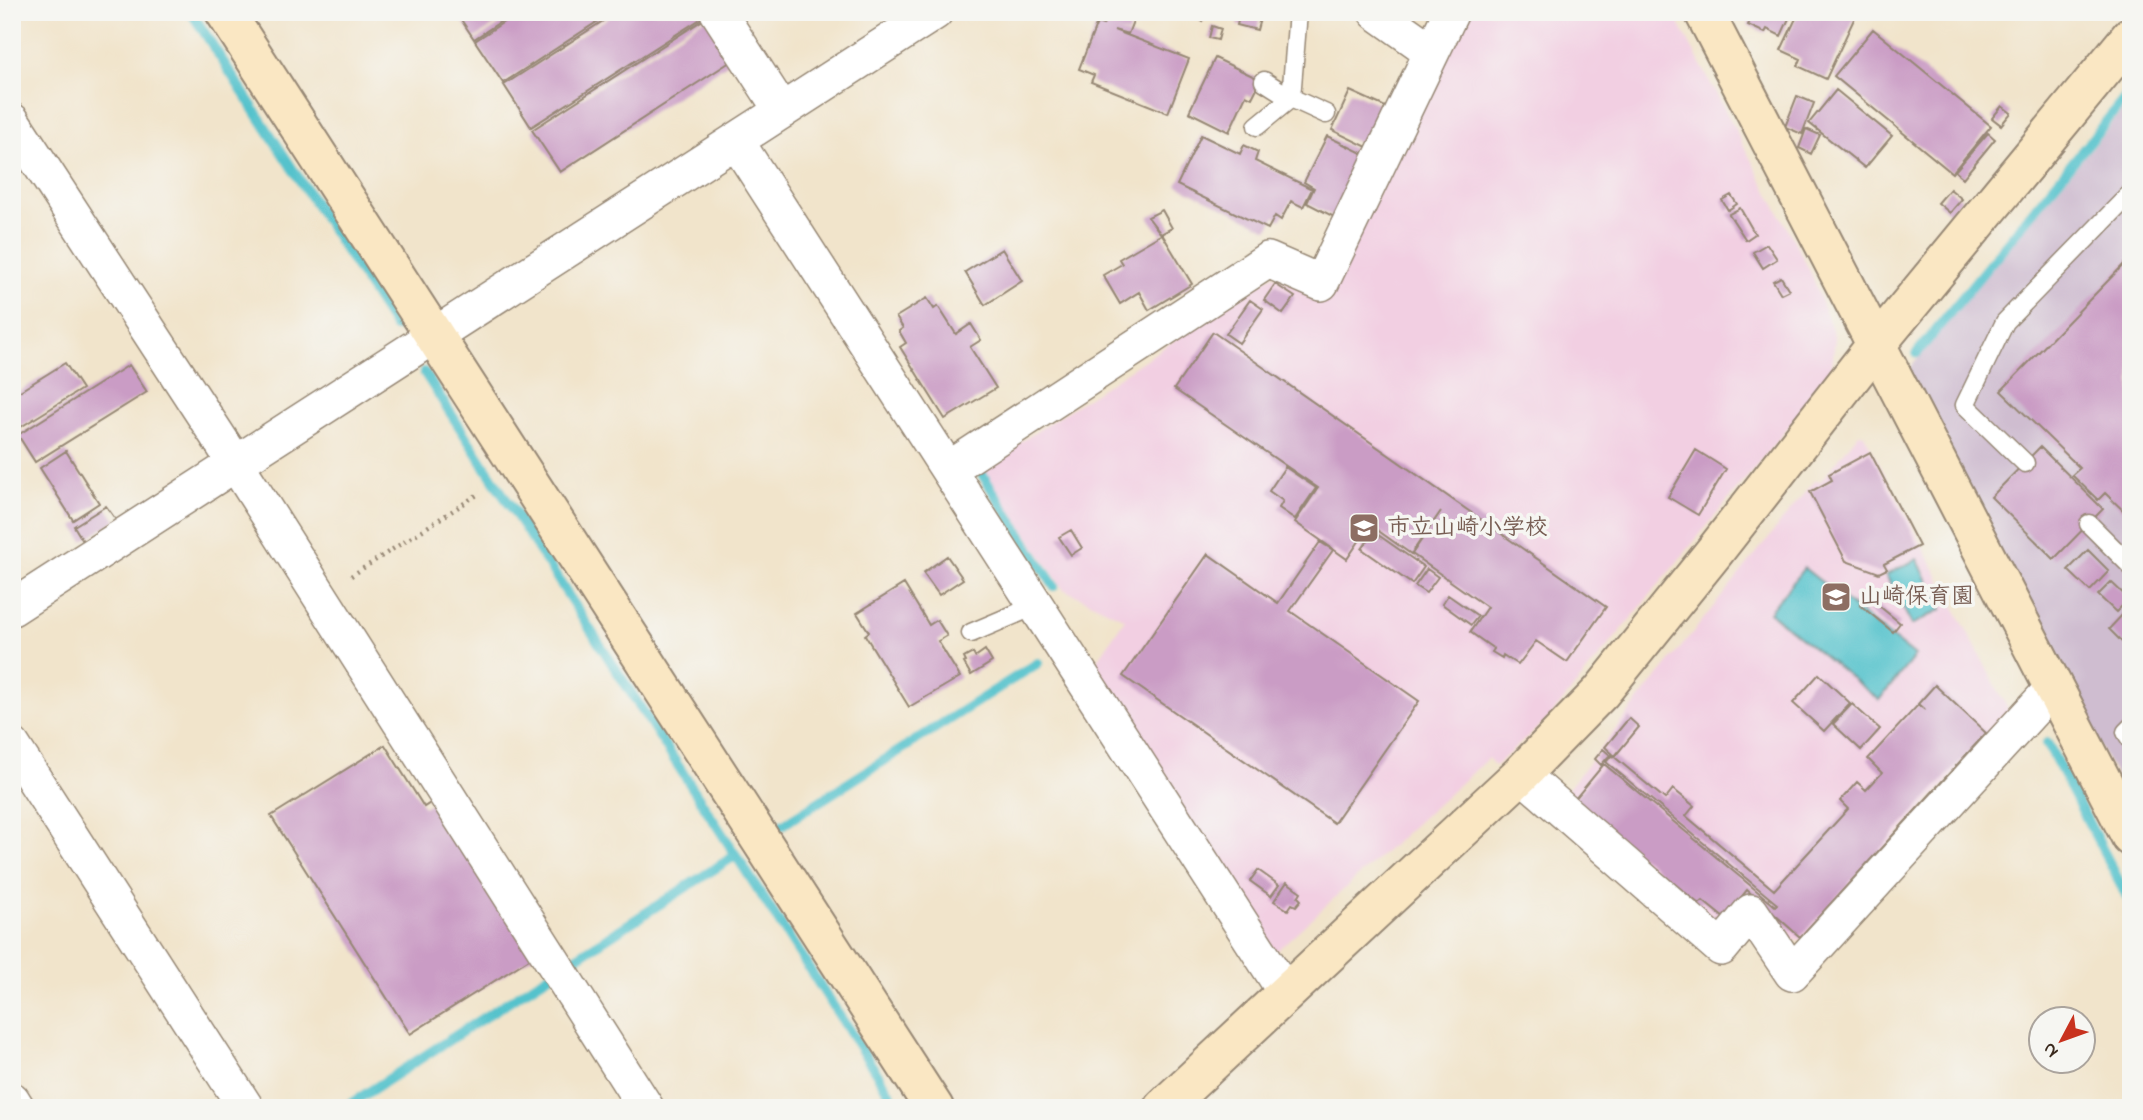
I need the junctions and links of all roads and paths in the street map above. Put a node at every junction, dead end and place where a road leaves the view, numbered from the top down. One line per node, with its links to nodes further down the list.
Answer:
1 (225, 12): 18 (street)
2 (718, 12): 12 (street)
3 (1298, 12): 11 (lane)
4 (1376, 12): 9 (street)
5 (1451, 12): 9 (street)
6 (1704, 12): 19 (street)
7 (921, 17): 12 (street)
8 (2131, 36): 19 (street)
9 (1431, 51): 22 (street)
10 (1264, 81): 11 (lane)
11 (1291, 98): 13 (lane); 15 (lane)
12 (782, 111): 16 (street)
13 (1326, 114)
14 (12, 121): 21 (street)
15 (1257, 126)
16 (736, 141): 18 (street); 22 (street)
17 (2131, 193): 20 (lane)
18 (435, 336): 21 (street); 41 (street)
19 (1876, 345): 30 (street); 34 (street)
20 (2025, 463)
21 (236, 464): 26 (street); 28 (street)
22 (949, 469): 27 (street)
23 (477, 495): 26 (path)
24 (2089, 524): 25 (lane)
25 (2131, 566)
26 (319, 596): 40 (street)
27 (1037, 605): 29 (lane); 36 (street)
28 (12, 608)
29 (971, 633)
30 (2053, 688): 34 (street); 35 (street)
31 (2131, 727): 32 (lane)
32 (2131, 740)
33 (12, 745): 39 (street)
34 (1521, 774): 36 (street)
35 (2131, 837)
36 (1286, 993): 42 (street)
37 (12, 1100): 38 (street)
38 (17, 1108)
39 (246, 1108)
40 (646, 1108)
41 (934, 1108)
42 (1163, 1108)

